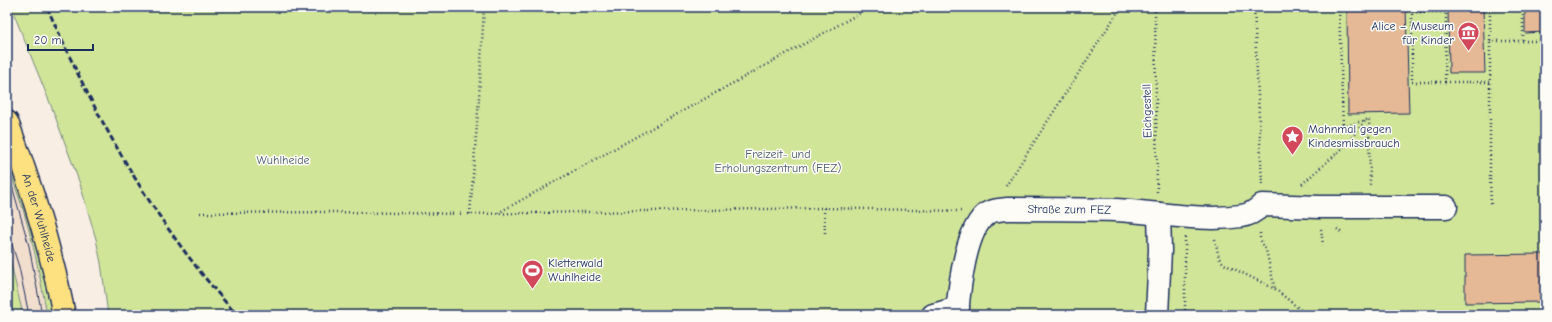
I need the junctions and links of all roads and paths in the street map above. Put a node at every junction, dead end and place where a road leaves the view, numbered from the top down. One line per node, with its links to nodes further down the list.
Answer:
1 (484, 7): 24 (path)
2 (871, 7): 23 (path)
3 (1121, 7): 21 (path)
4 (1155, 7): 25 (path, Eichgestell)
5 (1254, 7): 16 (path)
6 (1339, 7): 14 (path)
7 (1490, 7): 9 (path)
8 (1523, 7): 10 (path)
9 (1490, 41): 10 (path); 13 (path)
10 (1523, 41): 11 (path)
11 (1545, 41)
12 (1445, 82): 12 (path); 13 (path)
13 (1490, 82): 17 (path)
14 (1367, 119): 16 (path); 18 (path)
15 (7, 122): 31 (main road, An der Wuhlheide)
16 (1272, 206): 18 (lane); 27 (lane, Straße zum FEZ); 29 (path)
17 (1491, 206)
18 (1370, 207): 19 (lane)
19 (1446, 207)
20 (824, 208): 21 (path); 23 (path); 28 (path)
21 (989, 212): 25 (lane, Straße zum FEZ); 30 (lane)
22 (200, 213): 24 (path)
23 (498, 213): 24 (path)
24 (470, 214)
25 (1159, 214): 26 (lane, Straße zum FEZ); 33 (lane)
26 (1185, 217): 27 (lane, Straße zum FEZ); 34 (path)
27 (1211, 217): 29 (path)
28 (825, 233)
29 (1275, 289): 35 (path)
30 (957, 312): 32 (lane)
31 (64, 315)
32 (933, 315)
33 (1157, 315)
34 (1185, 315)
35 (1307, 315)

